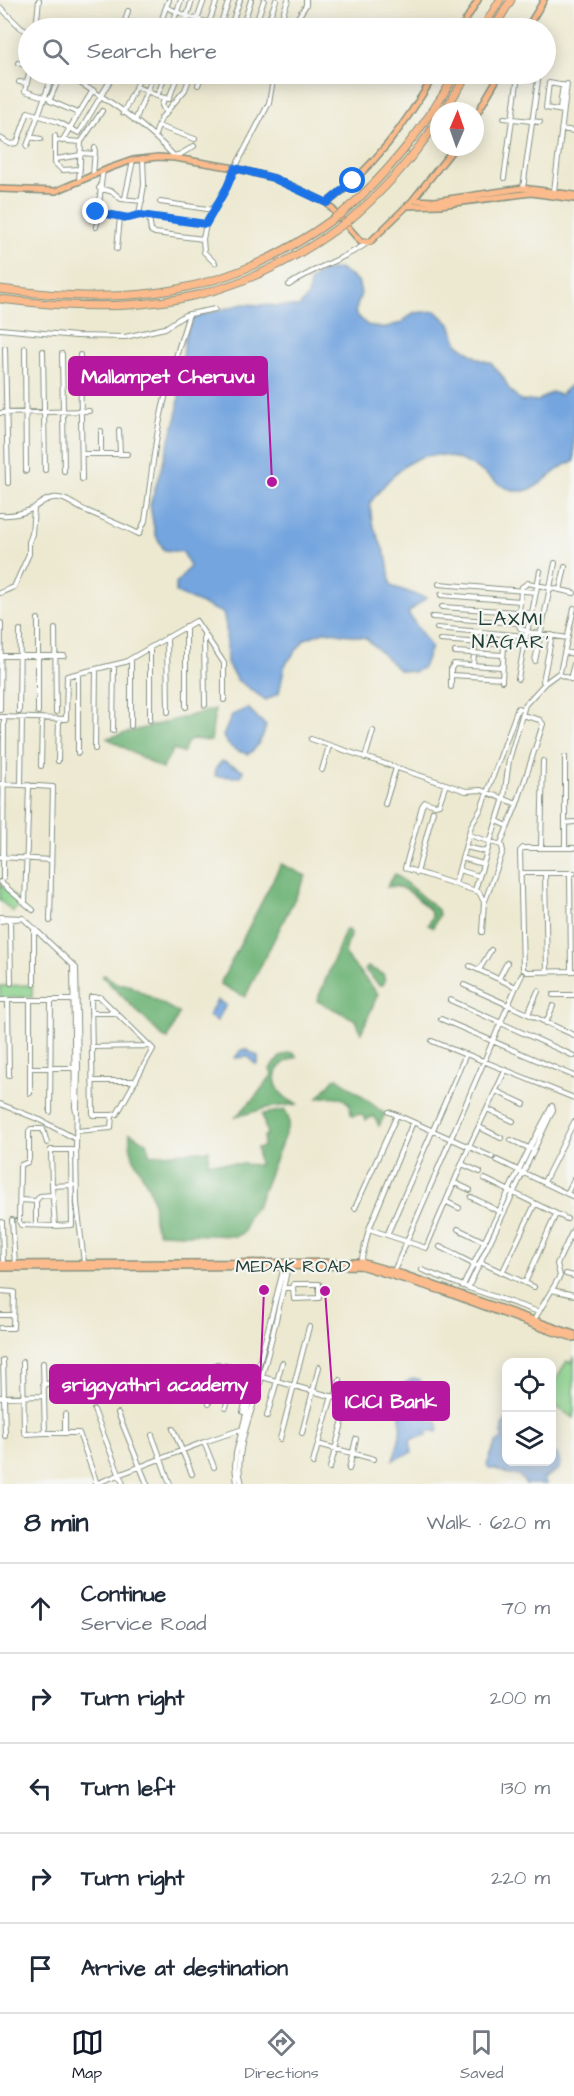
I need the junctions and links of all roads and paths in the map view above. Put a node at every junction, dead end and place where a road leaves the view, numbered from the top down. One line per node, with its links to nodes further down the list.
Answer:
1 (39, 0): 23 (street)
2 (169, 0): 19 (street)
3 (181, 0): 21 (street)
4 (192, 0): 22 (street)
5 (204, 0): 28 (street)
6 (217, 0): 29 (street)
7 (229, 0): 30 (street)
8 (240, 0): 31 (street)
9 (251, 0): 32 (street)
10 (264, 0): 33 (street)
11 (276, 0): 34 (street)
12 (288, 0): 35 (street)
13 (306, 0): 36 (street)
14 (478, 0): 37 (main road)
15 (500, 0): 38 (highway)
16 (512, 0): 39 (highway)
17 (544, 0): 40 (main road)
18 (0, 7): 41 (street)
19 (166, 7): 21 (street); 25 (street)
20 (128, 11): 24 (street)
21 (177, 11): 22 (street); 26 (street)
22 (188, 16): 27 (street)
23 (37, 18)
24 (126, 18)
25 (162, 18)
26 (175, 18)
27 (193, 18)
28 (199, 18)
29 (211, 18)
30 (222, 18)
31 (234, 18)
32 (245, 18)
33 (258, 18)
34 (270, 18)
35 (282, 18)
36 (297, 18)
37 (467, 18)
38 (489, 18)
39 (501, 18)
40 (533, 18)
41 (18, 25)
42 (27, 84): 66 (street)
43 (48, 84): 66 (street)
44 (57, 84): 69 (street)
45 (81, 84): 64 (street)
46 (109, 84): 67 (street)
47 (138, 84): 62 (street)
48 (150, 84): 65 (street)
49 (161, 84): 68 (street)
50 (173, 84): 70 (street)
51 (187, 84): 73 (street)
52 (272, 84): 107 (street)
53 (429, 84): 122 (main road)
54 (450, 84): 136 (highway)
55 (462, 84): 71 (highway)
56 (494, 84): 72 (main road)
57 (517, 84): 81 (street)
58 (536, 84): 83 (street)
59 (549, 84): 74 (street)
60 (555, 84): 61 (street)
61 (566, 86): 63 (street); 74 (street)
62 (137, 87): 65 (street); 77 (street)
63 (574, 89)
64 (93, 90): 67 (street); 76 (street)
65 (147, 91): 68 (street); 82 (street)
66 (43, 96): 69 (street); 79 (street)
67 (102, 96): 77 (street); 86 (street)
68 (157, 96): 70 (street)
69 (50, 99): 76 (street)
70 (166, 99): 73 (street); 78 (street)
71 (450, 102)
72 (484, 102)
73 (176, 103): 78 (street)
74 (562, 110): 87 (street)
75 (102, 111): 96 (street)
76 (78, 113): 86 (street)
77 (123, 113): 82 (street)
78 (166, 114): 85 (street)
79 (38, 115): 86 (street); 91 (street); 92 (street)
80 (504, 118): 81 (street)
81 (513, 119): 83 (street); 111 (street)
82 (135, 121): 90 (street)
83 (531, 121): 84 (street); 114 (street)
84 (540, 122)
85 (158, 126): 90 (street); 94 (street)
86 (69, 128): 95 (street)
87 (561, 129): 89 (street); 116 (street)
88 (430, 131): 137 (highway)
89 (574, 131)
90 (155, 135): 103 (street)
91 (30, 137): 93 (street); 97 (street)
92 (0, 138)
93 (41, 139)
94 (195, 139)
95 (62, 141): 96 (street); 105 (street)
96 (81, 142): 100 (street)
97 (27, 146)
98 (194, 146): 103 (street)
99 (95, 148): 101 (street)
100 (81, 154): 101 (street); 105 (street); 108 (street)
101 (95, 154): 110 (street)
102 (447, 156): 119 (main road)
103 (174, 157): 104 (main road); 107 (main road)
104 (143, 158): 106 (main road); 120 (street)
105 (56, 159): 108 (street)
106 (133, 160): 109 (main road); 118 (street)
107 (235, 168): 122 (main road); 124 (street)
108 (80, 169): 112 (street)
109 (103, 171): 110 (main road); 113 (street)
110 (93, 176): 112 (main road)
111 (504, 178)
112 (80, 182): 115 (main road)
113 (99, 188): 118 (street); 125 (street)
114 (523, 188): 116 (main road); 119 (main road)
115 (0, 189)
116 (554, 191): 117 (main road)
117 (574, 197): 123 (main road)
118 (125, 198): 120 (street)
119 (413, 200): 123 (main road)
120 (142, 201): 126 (street)
121 (160, 202): 124 (street)
122 (327, 203): 132 (main road)
123 (408, 206): 132 (main road)
124 (214, 210): 129 (street)
125 (98, 213): 128 (street); 130 (street)
126 (140, 215): 127 (street); 128 (street)
127 (150, 216): 129 (street); 131 (street)
128 (120, 217): 133 (street)
129 (206, 224): 131 (street)
130 (96, 227)
131 (202, 239): 134 (street)
132 (366, 244): 135 (street)
133 (117, 249)
134 (215, 263)
135 (289, 285)
136 (0, 289)
137 (0, 299)
138 (215, 309): 139 (street)
139 (189, 314): 140 (street); 164 (street)
140 (0, 329)
141 (5, 348): 152 (street)
142 (25, 348): 148 (street)
143 (43, 351): 149 (street)
144 (62, 354): 150 (street)
145 (80, 355): 146 (street)
146 (82, 411): 147 (street); 150 (street); 155 (street)
147 (89, 411)
148 (25, 412): 149 (street); 152 (street); 160 (street)
149 (44, 412): 150 (street); 159 (street)
150 (62, 412): 161 (street)
151 (0, 413): 152 (street)
152 (7, 413): 163 (street)
153 (119, 430): 157 (street)
154 (101, 431): 156 (street)
155 (82, 454): 156 (street); 162 (street)
156 (101, 454): 157 (street)
157 (120, 454): 158 (street)
158 (127, 454)
159 (45, 470)
160 (26, 471)
161 (64, 471)
162 (82, 479)
163 (8, 483)
164 (34, 508): 165 (street); 174 (street)
165 (0, 515)
166 (555, 563): 171 (street)
167 (565, 567): 172 (street)
168 (540, 571): 170 (street)
169 (439, 584): 173 (street)
170 (537, 585): 171 (street); 173 (street); 175 (street)
171 (549, 587): 172 (street); 192 (street)
172 (560, 590): 176 (street)
173 (521, 591): 175 (street); 178 (street)
174 (0, 592)
175 (536, 592): 182 (street)
176 (574, 593)
177 (441, 595): 178 (street)
178 (520, 601): 181 (street)
179 (442, 607): 181 (street)
180 (574, 608): 195 (street)
181 (519, 612): 182 (street); 186 (street)
182 (531, 614): 194 (street)
183 (432, 617): 186 (street)
184 (38, 619): 209 (street)
185 (1, 623): 207 (street)
186 (518, 623): 194 (street)
187 (186, 626): 193 (street); 197 (street); 230 (street)
188 (437, 628): 191 (street)
189 (56, 629): 210 (street)
190 (20, 630): 208 (street)
191 (476, 632): 194 (street); 199 (street)
192 (540, 633): 194 (street); 196 (street); 214 (street)
193 (204, 634): 228 (street); 229 (street)
194 (526, 634): 201 (street)
195 (571, 634): 196 (street); 204 (street)
196 (552, 635): 226 (street)
197 (167, 636): 202 (street); 235 (street)
198 (440, 640): 199 (street)
199 (475, 643): 200 (street); 205 (street)
200 (504, 645): 201 (street); 212 (street)
201 (524, 646): 224 (street)
202 (150, 647): 213 (street); 241 (street)
203 (455, 652): 205 (street)
204 (565, 652): 206 (street); 215 (street)
205 (474, 654): 212 (street); 217 (street)
206 (574, 654)
207 (0, 656): 208 (street); 231 (street)
208 (20, 656): 209 (street); 232 (street)
209 (37, 656): 210 (street); 233 (street)
210 (56, 656): 211 (street); 234 (street)
211 (64, 656)
212 (503, 656): 219 (street)
213 (130, 659): 216 (street); 242 (street)
214 (535, 661)
215 (562, 663): 218 (street); 222 (street)
216 (114, 665): 220 (street); 244 (street)
217 (473, 665): 219 (street); 223 (street)
218 (574, 665): 225 (street)
219 (502, 667): 223 (street)
220 (96, 670): 221 (street); 247 (street)
221 (78, 674): 240 (street); 248 (street)
222 (558, 674): 225 (street); 236 (street)
223 (452, 675): 227 (street)
224 (518, 679)
225 (572, 679)
226 (543, 681)
227 (451, 687)
228 (224, 700)
229 (205, 705)
230 (186, 707)
231 (0, 710)
232 (19, 712)
233 (38, 712)
234 (56, 712)
235 (168, 712)
236 (523, 713): 260 (street); 261 (street); 263 (street)
237 (2, 717): 238 (street); 256 (street)
238 (22, 718): 239 (street); 258 (street)
239 (42, 718): 240 (street); 253 (street)
240 (59, 719): 251 (street)
241 (150, 720)
242 (131, 726)
243 (373, 730): 249 (street)
244 (113, 731)
245 (311, 739): 246 (street)
246 (329, 746): 249 (street); 255 (street)
247 (95, 749)
248 (78, 753)
249 (365, 758): 254 (street)
250 (564, 758): 267 (street)
251 (58, 761)
252 (543, 761): 273 (street)
253 (41, 766)
254 (396, 768): 257 (street); 262 (street)
255 (322, 770)
256 (2, 784): 258 (street); 279 (street)
257 (446, 784): 260 (street); 285 (street)
258 (21, 785): 259 (street)
259 (29, 785): 280 (street); 282 (street)
260 (486, 792): 261 (street); 269 (street)
261 (504, 798): 263 (street); 265 (street)
262 (385, 804)
263 (517, 804): 268 (street)
264 (433, 811): 285 (street)
265 (496, 821): 268 (street); 270 (street)
266 (574, 822): 267 (street)
267 (565, 823): 274 (street)
268 (508, 826): 271 (street)
269 (469, 835): 270 (street); 272 (street)
270 (490, 841): 271 (street); 278 (street)
271 (501, 844): 293 (street)
272 (466, 846): 278 (street); 281 (street)
273 (541, 848): 274 (street); 277 (street)
274 (565, 848): 275 (street)
275 (574, 848)
276 (513, 849): 277 (street)
277 (522, 849): 286 (street)
278 (487, 852): 283 (street)
279 (1, 857): 280 (street); 290 (street)
280 (26, 858): 282 (street); 294 (street)
281 (462, 858): 283 (street); 284 (street)
282 (51, 860): 299 (street)
283 (483, 864): 289 (street)
284 (459, 870): 289 (street); 291 (street)
285 (417, 873): 291 (street)
286 (521, 873): 287 (street); 306 (street)
287 (545, 873): 288 (street); 306 (street)
288 (572, 873): 307 (street)
289 (479, 876): 292 (street)
290 (1, 881): 294 (street)
291 (455, 884): 292 (street)
292 (475, 890): 293 (street)
293 (484, 902): 301 (street)
294 (25, 903): 295 (street)
295 (33, 910)
296 (23, 918): 297 (street); 298 (street); 300 (street)
297 (0, 919): 298 (street)
298 (10, 921): 310 (street)
299 (50, 921)
300 (34, 929): 311 (street); 321 (street)
301 (482, 932)
302 (491, 950): 305 (street)
303 (507, 963): 309 (street)
304 (470, 966): 305 (street)
305 (479, 970): 309 (street)
306 (547, 971): 307 (street)
307 (573, 971)
308 (522, 975): 313 (street)
309 (499, 978): 313 (street)
310 (11, 984)
311 (34, 984)
312 (464, 985): 323 (street)
313 (516, 987): 323 (street)
314 (538, 991): 327 (street)
315 (553, 995): 316 (street)
316 (574, 995)
317 (0, 1000): 318 (street)
318 (8, 1000): 319 (street); 343 (street)
319 (30, 1000): 320 (street); 339 (street)
320 (51, 1000): 321 (street); 340 (street)
321 (75, 1000): 341 (street)
322 (450, 1000): 330 (street)
323 (509, 1006): 327 (street); 330 (street)
324 (553, 1006): 329 (street)
325 (91, 1013): 326 (street); 326 (street); 335 (street)
326 (116, 1013): 334 (street)
327 (528, 1014): 329 (street)
328 (441, 1019): 333 (street)
329 (546, 1023): 331 (street)
330 (501, 1024): 333 (street); 337 (street)
331 (574, 1035)
332 (432, 1041): 336 (street)
333 (493, 1042): 338 (street); 344 (street)
334 (150, 1046): 335 (street); 346 (street)
335 (92, 1047): 345 (street)
336 (466, 1055): 338 (street); 362 (street)
337 (574, 1056)
338 (484, 1061): 342 (street); 366 (street)
339 (30, 1068): 340 (street); 349 (street)
340 (51, 1068): 341 (street); 354 (street)
341 (76, 1068): 363 (street)
342 (505, 1071): 348 (street); 350 (street)
343 (9, 1075)
344 (574, 1076)
345 (92, 1081): 346 (street); 356 (street)
346 (136, 1081): 356 (street)
347 (574, 1089): 350 (street)
348 (496, 1091): 352 (street); 353 (street)
349 (30, 1093)
350 (572, 1097)
351 (0, 1104): 365 (street)
352 (524, 1104)
353 (487, 1109): 358 (street); 361 (street)
354 (50, 1112)
355 (389, 1112): 357 (street)
356 (112, 1115): 363 (street)
357 (398, 1116): 359 (street); 391 (street)
358 (513, 1121)
359 (414, 1122): 362 (street); 401 (street)
360 (574, 1122): 377 (street)
361 (478, 1127): 364 (street); 369 (street)
362 (431, 1130): 366 (street); 403 (street)
363 (76, 1131): 365 (street)
364 (501, 1138)
365 (76, 1139): 370 (street)
366 (451, 1139): 369 (street); 404 (street)
367 (511, 1140): 371 (street)
368 (48, 1143): 387 (street)
369 (469, 1147): 372 (street); 374 (street)
370 (73, 1150): 379 (street); 380 (street)
371 (532, 1150): 371 (street); 374 (street)
372 (462, 1164): 373 (street); 378 (street)
373 (480, 1172)
374 (521, 1172): 377 (street); 382 (street)
375 (484, 1179): 382 (street)
376 (574, 1179): 383 (street)
377 (544, 1182): 383 (street)
378 (455, 1183): 381 (street); 389 (street)
379 (74, 1185): 380 (street); 399 (street); 408 (street)
380 (52, 1186): 384 (street)
381 (470, 1190)
382 (511, 1193): 390 (street); 393 (street)
383 (567, 1194): 386 (street)
384 (52, 1195): 388 (street); 399 (street)
385 (471, 1197): 393 (street)
386 (574, 1197)
387 (20, 1200): 388 (street); 398 (street)
388 (36, 1201): 398 (street)
389 (447, 1202): 392 (street); 404 (street)
390 (535, 1204): 394 (street); 416 (street)
391 (355, 1208)
392 (459, 1208)
393 (501, 1213): 405 (street)
394 (556, 1214): 395 (street); 419 (street)
395 (567, 1219)
396 (12, 1220): 407 (street)
397 (2, 1222): 411 (street)
398 (36, 1225): 399 (street)
399 (55, 1226)
400 (574, 1228): 424 (street)
401 (369, 1229): 403 (street); 409 (street)
402 (458, 1229): 405 (street)
403 (387, 1235): 404 (street)
404 (407, 1242): 415 (street)
405 (487, 1243): 410 (street)
406 (440, 1247): 410 (street)
407 (15, 1264): 408 (main road, MEDAK ROAD); 411 (main road, MEDAK ROAD)
408 (84, 1264): 412 (main road, MEDAK ROAD)
409 (361, 1264): 412 (main road, MEDAK ROAD); 413 (main road, MEDAK ROAD); 415 (main road, MEDAK ROAD); 434 (main road, MEDAK ROAD)
410 (477, 1264): 416 (street); 420 (street)
411 (1, 1265): 412 (main road, MEDAK ROAD)
412 (110, 1265): 413 (main road, MEDAK ROAD)
413 (286, 1267): 422 (street); 442 (street)
414 (422, 1270): 420 (street)
415 (394, 1271): 426 (main road, MEDAK ROAD)
416 (502, 1273): 419 (street)
417 (566, 1274): 418 (street)
418 (574, 1276)
419 (525, 1283): 421 (street)
420 (466, 1287): 426 (street); 428 (street)
421 (534, 1287)
422 (283, 1288): 423 (street); 442 (street)
423 (293, 1288): 423 (street)
424 (552, 1290): 427 (street); 428 (street)
425 (0, 1292): 430 (street)
426 (463, 1295): 431 (main road, MEDAK ROAD)
427 (574, 1295)
428 (539, 1312): 431 (street)
429 (0, 1315): 430 (street)
430 (13, 1315): 433 (street)
431 (534, 1321): 434 (main road, MEDAK ROAD)
432 (309, 1327): 446 (street)
433 (0, 1328)
434 (574, 1336)
435 (3, 1360): 451 (street)
436 (23, 1362): 448 (street)
437 (43, 1363): 445 (street)
438 (282, 1363): 444 (street)
439 (63, 1364): 445 (street)
440 (319, 1367): 447 (street)
441 (235, 1368): 442 (street); 452 (street); 453 (street)
442 (258, 1374): 444 (street); 455 (street); 460 (street)
443 (340, 1380): 450 (street)
444 (277, 1381): 446 (street); 458 (street)
445 (44, 1384): 449 (street)
446 (294, 1385): 447 (street); 466 (street)
447 (313, 1390): 450 (street); 463 (street)
448 (24, 1396): 449 (street); 451 (street); 461 (street)
449 (44, 1396): 461 (street)
450 (333, 1396): 469 (street); 470 (street)
451 (2, 1397): 465 (street)
452 (209, 1403)
453 (226, 1407)
454 (94, 1410): 481 (street)
455 (243, 1412)
456 (118, 1413): 476 (street)
457 (65, 1414): 462 (street)
458 (267, 1416)
459 (173, 1429): 471 (street)
460 (245, 1429): 468 (street); 486 (street); 487 (street)
461 (45, 1433): 462 (street)
462 (65, 1433): 482 (street)
463 (302, 1433)
464 (152, 1435): 473 (street)
465 (5, 1436)
466 (280, 1439)
467 (356, 1439): 472 (street)
468 (204, 1442): 471 (street); 477 (street)
469 (318, 1444): 470 (street); 475 (street)
470 (335, 1449): 472 (street); 478 (street)
471 (182, 1450): 473 (street); 480 (street)
472 (353, 1454): 474 (street); 479 (street)
473 (160, 1459): 476 (street); 485 (street)
474 (374, 1460)
475 (313, 1463)
476 (140, 1467): 481 (street); 484 (street)
477 (214, 1467)
478 (330, 1468)
479 (349, 1469)
480 (192, 1474)
481 (119, 1475): 482 (street); 483 (street)
482 (96, 1484)
483 (123, 1484)
484 (147, 1484)
485 (170, 1484)
486 (237, 1484)
487 (242, 1484)

